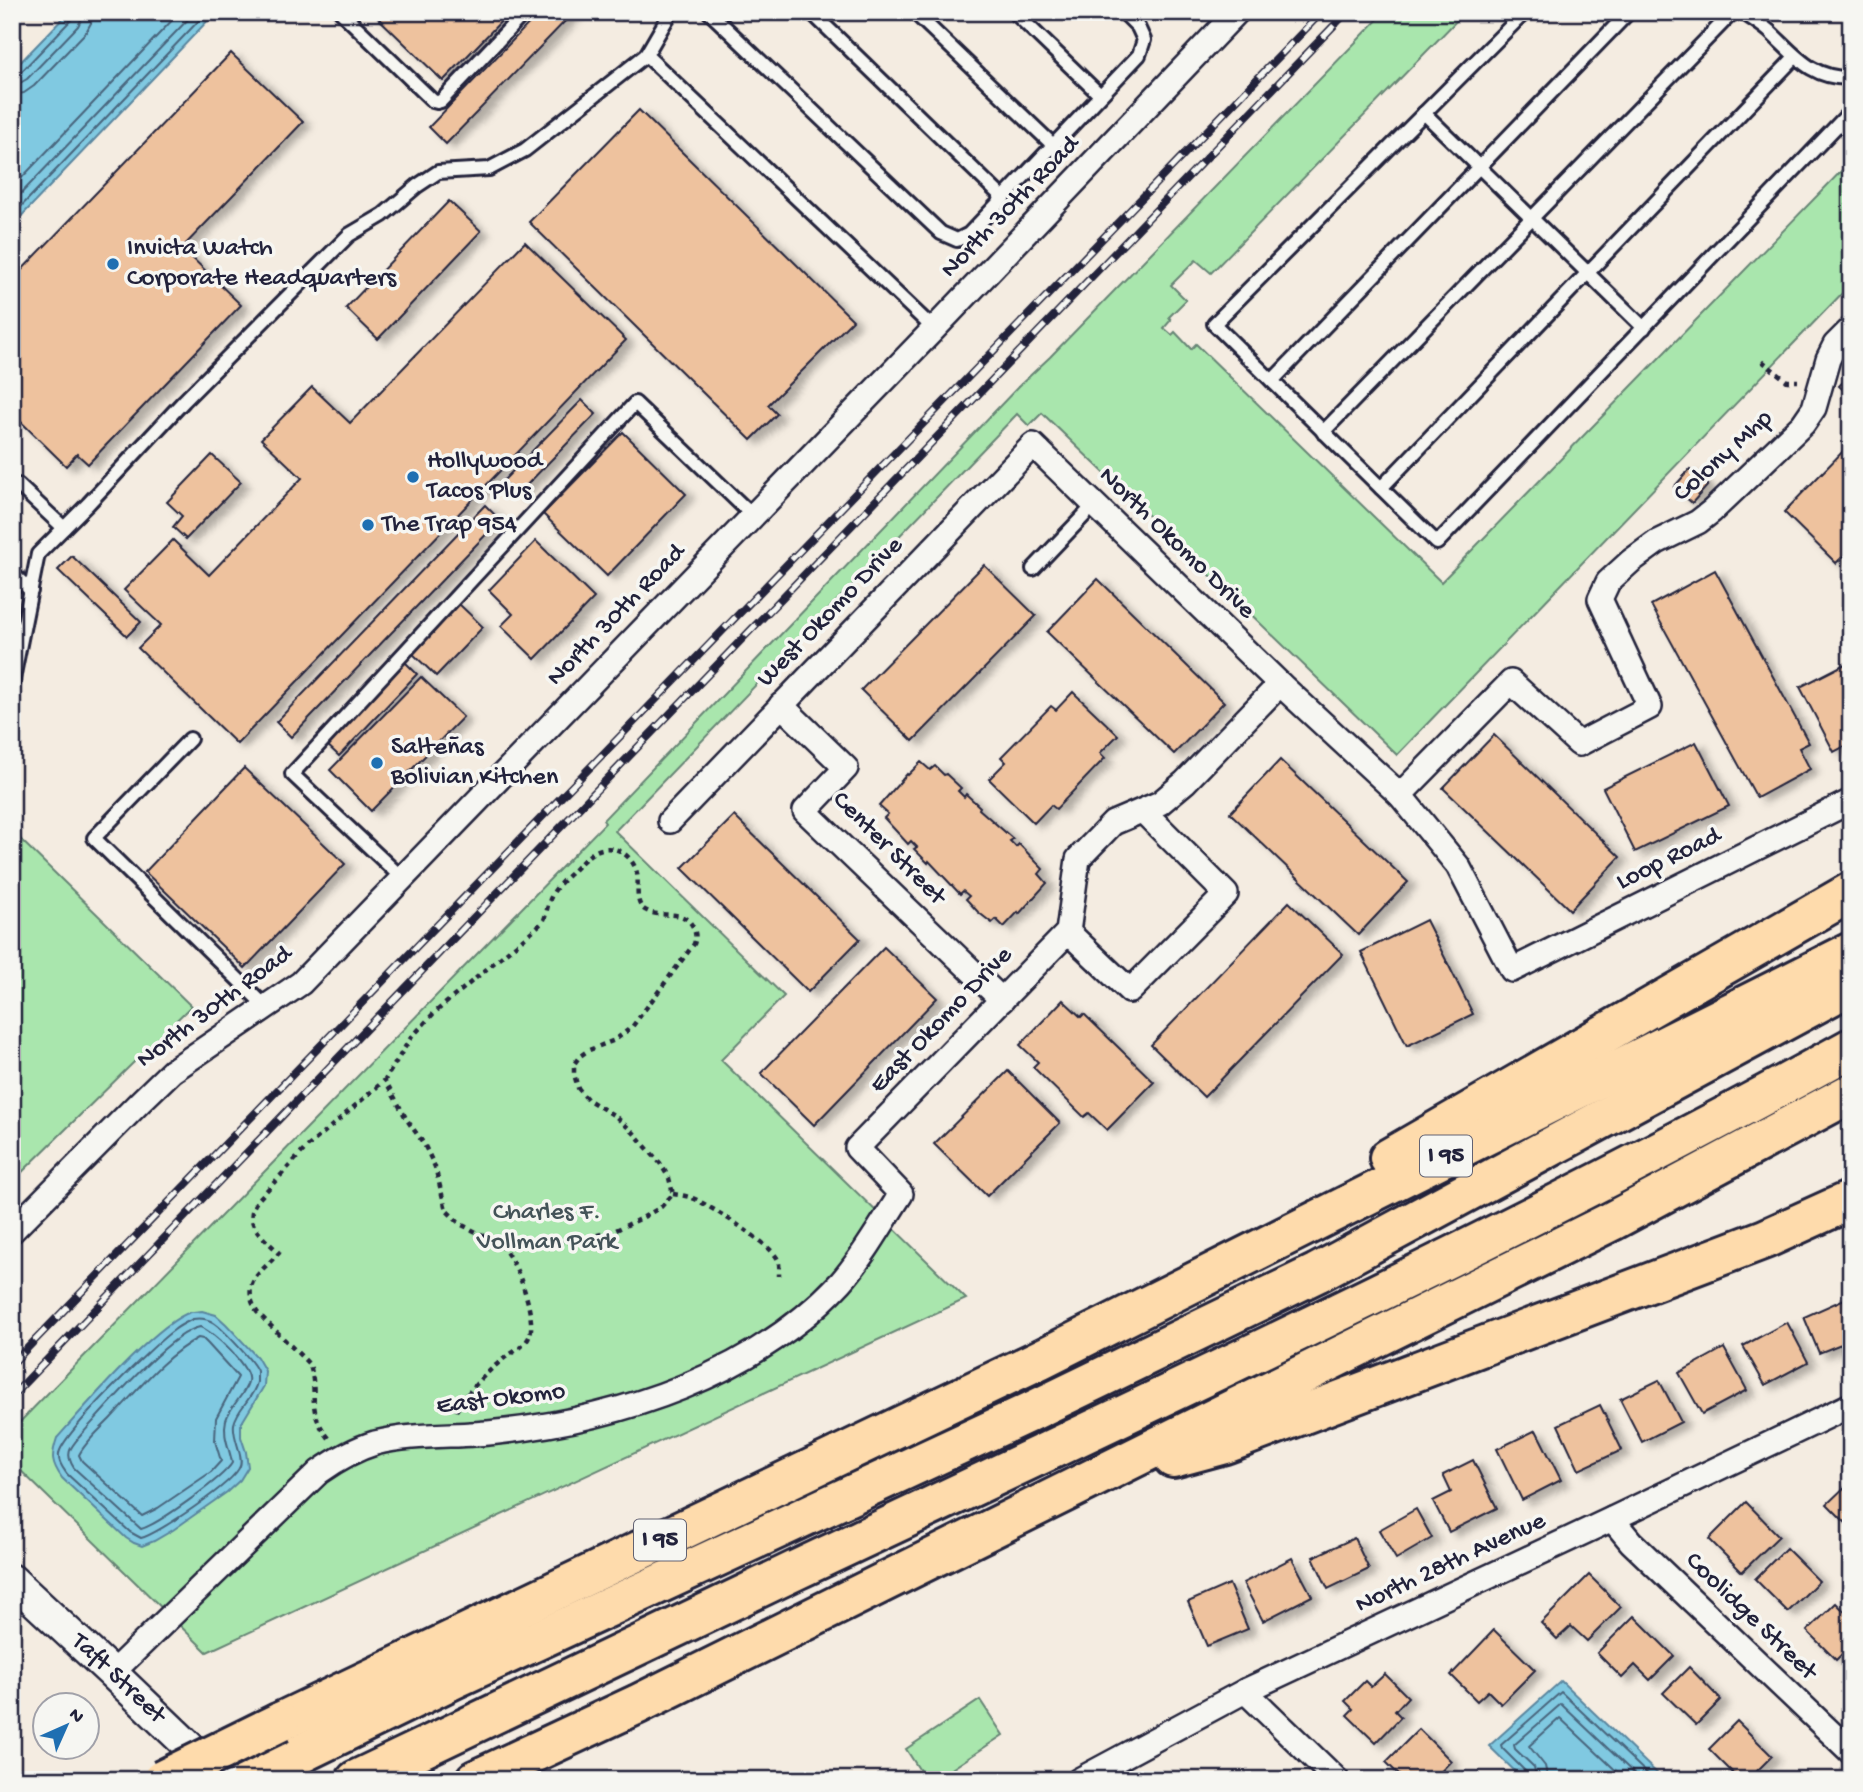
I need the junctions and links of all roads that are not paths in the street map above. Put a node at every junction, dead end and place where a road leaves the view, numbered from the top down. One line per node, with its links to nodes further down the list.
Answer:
1 (341, 12): 2 (lane)
2 (525, 12)
3 (671, 12): 14 (lane)
4 (709, 12): 22 (lane)
5 (811, 12): 22 (lane)
6 (914, 12): 20 (lane)
7 (1014, 12): 17 (lane)
8 (1123, 12): 17 (lane)
9 (1237, 12): 26 (street, North 30th Road)
10 (1525, 12): 19 (lane)
11 (1629, 12): 21 (lane)
12 (1733, 12): 23 (lane)
13 (1742, 12): 15 (lane)
14 (646, 55): 26 (lane); 35 (lane)
15 (1795, 57): 16 (lane); 24 (lane)
16 (1851, 78)
17 (1100, 95): 20 (lane)
18 (1851, 111): 25 (lane)
19 (1424, 113): 21 (lane); 28 (lane)
20 (1053, 145): 22 (lane)
21 (1479, 167): 23 (lane); 28 (lane)
22 (1003, 198)
23 (1532, 218): 24 (lane); 29 (lane)
24 (1587, 272): 25 (lane); 31 (lane)
25 (1644, 328): 31 (lane)
26 (934, 329): 34 (street, North 30th Road)
27 (1851, 329): 43 (street, Colony Mhp)
28 (1272, 381): 29 (lane)
29 (1323, 432): 31 (lane)
30 (1033, 445): 33 (street, North Okomo Drive); 41 (street, West Okomo Drive)
31 (1381, 488)
32 (12, 491): 35 (lane)
33 (1095, 504): 36 (lane); 40 (street, North Okomo Drive)
34 (753, 516): 47 (street, North 30th Road); 47 (lane)
35 (64, 528): 38 (lane)
36 (1033, 569)
37 (12, 573): 38 (lane)
38 (31, 591): 39 (lane)
39 (13, 679)
40 (1280, 684): 43 (street, North Okomo Drive); 45 (street)
41 (781, 705): 46 (street, West Okomo Drive); 53 (street, Center Street)
42 (190, 739): 54 (lane)
43 (1401, 795): 51 (street, North Okomo Drive)
44 (1851, 801): 51 (street, Loop Road)
45 (1143, 811): 49 (street); 49 (street)
46 (670, 821)
47 (402, 878): 54 (street, North 30th Road)
48 (1851, 892): 60 (highway)
49 (1068, 932): 53 (street, East Okomo Drive)
50 (1851, 952): 60 (highway, I 95)
51 (1512, 970)
52 (1851, 985): 70 (highway)
53 (1002, 1000): 57 (street, East Okomo Drive)
54 (266, 1007): 59 (street, North 30th Road)
55 (1851, 1048): 71 (highway)
56 (1851, 1093): 62 (highway)
57 (901, 1194): 65 (street, East Okomo)
58 (1851, 1200): 62 (highway)
59 (12, 1231)
60 (1041, 1359): 68 (highway, I 95, bridge)
61 (1851, 1405): 63 (street, North 28th Avenue)
62 (1100, 1476): 72 (highway)
63 (1612, 1519): 66 (street, North 28th Avenue); 67 (street, Coolidge Street)
64 (12, 1580): 65 (street, Taft Street)
65 (112, 1673): 69 (street, Taft Street)
66 (1245, 1691): 73 (street, North 28th Avenue); 74 (street)
67 (1851, 1752)
68 (162, 1780)
69 (223, 1780)
70 (251, 1780)
71 (356, 1780)
72 (475, 1780)
73 (1079, 1780)
74 (1337, 1780)

